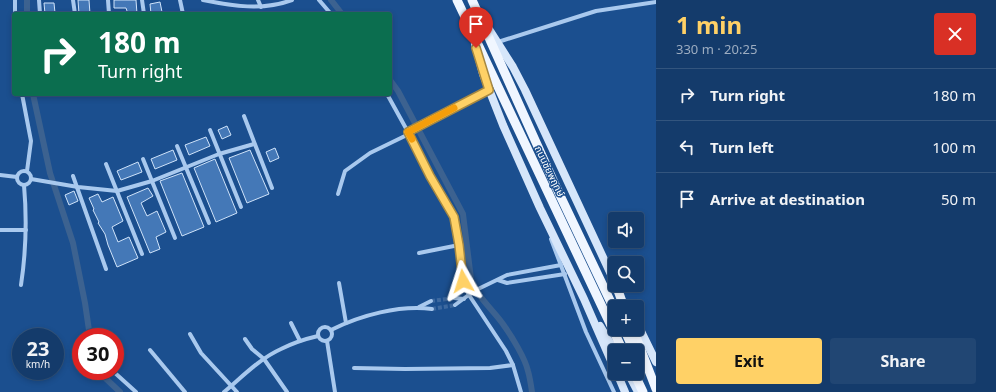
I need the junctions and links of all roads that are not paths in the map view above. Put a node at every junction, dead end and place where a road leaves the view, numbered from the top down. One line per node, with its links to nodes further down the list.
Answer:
1 (15, 0): 17 (street)
2 (39, 0): 18 (street)
3 (73, 0): 19 (street)
4 (108, 0): 20 (street)
5 (142, 0): 21 (street)
6 (180, 0): 22 (street)
7 (203, 0): 13 (street)
8 (258, 0): 15 (street)
9 (292, 0): 15 (street)
10 (319, 0): 23 (street)
11 (457, 0): 24 (main road, ถนนชัยพฤกษ์)
12 (472, 0): 16 (main road, ถนนชัยพฤกษ์)
13 (222, 2): 15 (street)
14 (656, 2): 25 (street)
15 (261, 7)
16 (476, 9): 25 (main road); 69 (main road, ถนนชัยพฤกษ์)
17 (15, 12)
18 (40, 12)
19 (75, 12)
20 (109, 12)
21 (144, 12)
22 (183, 12)
23 (329, 12)
24 (473, 35): 26 (main road); 85 (main road, ถนนชัยพฤกษ์)
25 (498, 42): 60 (main road)
26 (489, 90): 31 (street); 50 (main road)
27 (22, 96): 38 (street)
28 (388, 96): 31 (street)
29 (244, 116): 32 (street)
30 (210, 130): 34 (street)
31 (409, 133): 48 (street); 55 (street)
32 (254, 144): 34 (street); 46 (street)
33 (177, 146): 37 (street)
34 (219, 154): 37 (street); 49 (street)
35 (143, 159): 43 (street)
36 (106, 164): 47 (street)
37 (186, 168): 43 (street); 51 (street)
38 (27, 171): 41 (street); 42 (street)
39 (0, 175): 41 (street)
40 (73, 176): 45 (street)
41 (17, 177): 44 (street)
42 (31, 179): 44 (street); 45 (street)
43 (152, 181): 47 (street); 54 (street)
44 (24, 185): 53 (street)
45 (78, 187): 47 (street); 59 (street)
46 (272, 188)
47 (117, 191): 57 (street)
48 (338, 194)
49 (241, 207)
50 (540, 208): 58 (street); 68 (main road)
51 (208, 223)
52 (0, 230): 53 (street)
53 (26, 230): 64 (street)
54 (175, 238)
55 (459, 245): 56 (street); 65 (street)
56 (419, 253)
57 (142, 254)
58 (561, 264): 61 (street); 62 (street)
59 (106, 269)
60 (608, 269)
61 (565, 274): 62 (street); 106 (street)
62 (498, 280): 65 (street)
63 (339, 283): 74 (street)
64 (21, 285)
65 (469, 295): 67 (street); 90 (street)
66 (454, 298): 67 (street)
67 (464, 299): 71 (street)
68 (584, 299): 84 (main road); 87 (main road)
69 (610, 300)
70 (431, 301): 72 (street)
71 (455, 305)
72 (419, 308): 73 (street); 74 (street)
73 (432, 309)
74 (346, 322): 76 (street)
75 (291, 323): 82 (street)
76 (331, 330): 78 (street); 83 (street)
77 (190, 334): 97 (street)
78 (318, 336): 82 (street); 83 (street)
79 (635, 336): 98 (main road)
80 (643, 336): 89 (main road)
81 (246, 339): 88 (street)
82 (300, 341): 88 (street)
83 (327, 341): 104 (street)
84 (611, 344)
85 (620, 344)
86 (150, 350): 100 (street)
87 (608, 354)
88 (264, 359): 97 (street); 103 (street)
89 (655, 360)
90 (513, 365): 91 (street); 105 (street)
91 (354, 368)
92 (644, 371): 110 (main road)
93 (123, 380): 99 (street)
94 (620, 380): 107 (main road)
95 (632, 380): 108 (main road)
96 (637, 380): 109 (main road)
97 (232, 386): 101 (street); 102 (street)
98 (656, 389)
99 (136, 392)
100 (185, 392)
101 (224, 392)
102 (237, 392)
103 (287, 392)
104 (335, 392)
105 (522, 392)
106 (614, 392)
107 (625, 392)
108 (638, 392)
109 (643, 392)
110 (654, 392)

